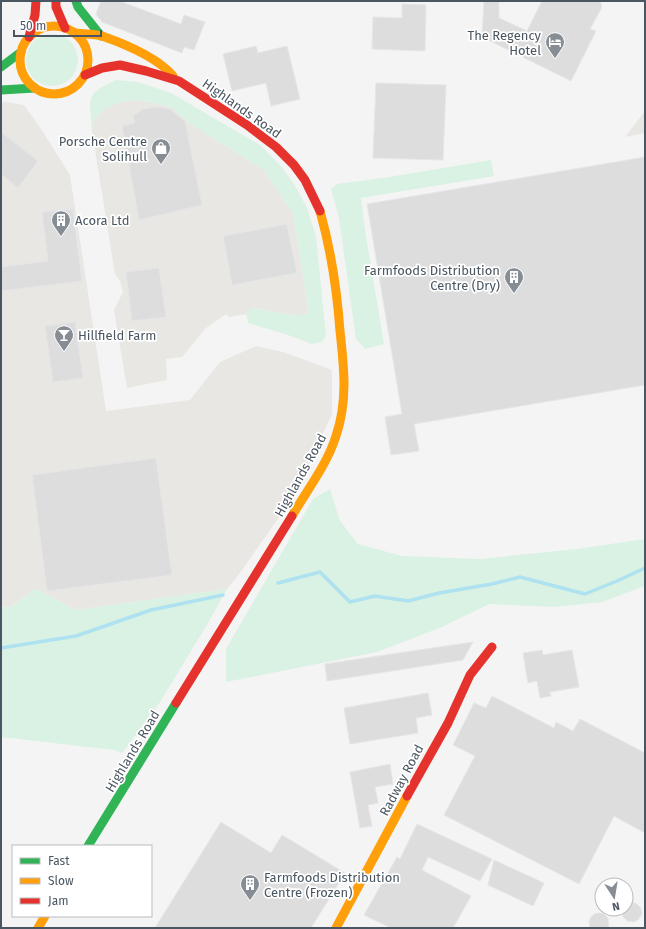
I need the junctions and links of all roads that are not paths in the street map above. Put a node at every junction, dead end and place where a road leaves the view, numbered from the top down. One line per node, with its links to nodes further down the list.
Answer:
1 (36, 1): 7 (street)
2 (56, 1): 4 (street)
3 (76, 1): 6 (street)
4 (65, 28): 5 (street); 7 (street)
5 (74, 33): 6 (street, Highlands Road); 10 (street)
6 (101, 36): 11 (street, Highlands Road)
7 (29, 38): 8 (street)
8 (21, 52): 9 (street); 12 (street)
9 (1, 67)
10 (85, 75): 11 (street, Highlands Road); 12 (street)
11 (179, 81): 15 (street, Highlands Road)
12 (35, 88): 13 (street)
13 (1, 90)
14 (492, 647): 18 (street, Radway Road)
15 (89, 845)
16 (44, 917): 17 (street)
17 (38, 928)
18 (336, 928)

